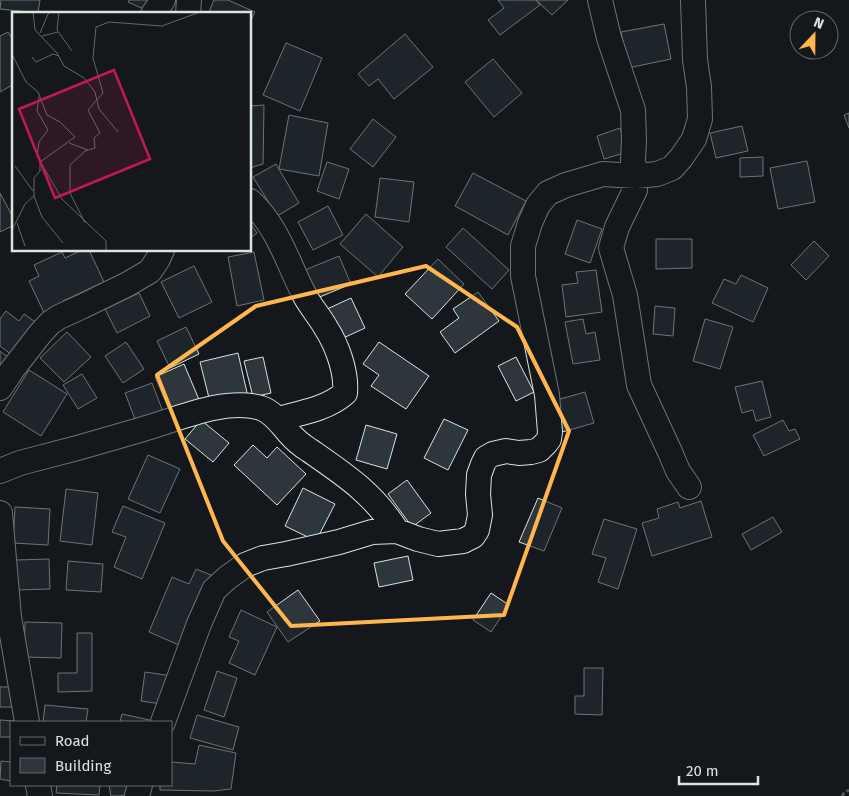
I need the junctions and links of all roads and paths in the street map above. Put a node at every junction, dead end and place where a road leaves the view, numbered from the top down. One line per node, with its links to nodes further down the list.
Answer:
1 (163, 0): 4 (street)
2 (600, 0): 5 (street)
3 (693, 0): 5 (street)
4 (154, 12)
5 (636, 176): 11 (street); 13 (street)
6 (251, 202): 9 (street)
7 (162, 251): 8 (street)
8 (0, 388)
9 (278, 419): 10 (street); 13 (street)
10 (0, 471)
11 (689, 487)
12 (0, 512): 14 (street)
13 (397, 532): 15 (street)
14 (27, 721)
15 (162, 721)
16 (849, 790): 17 (path)
17 (842, 796)

